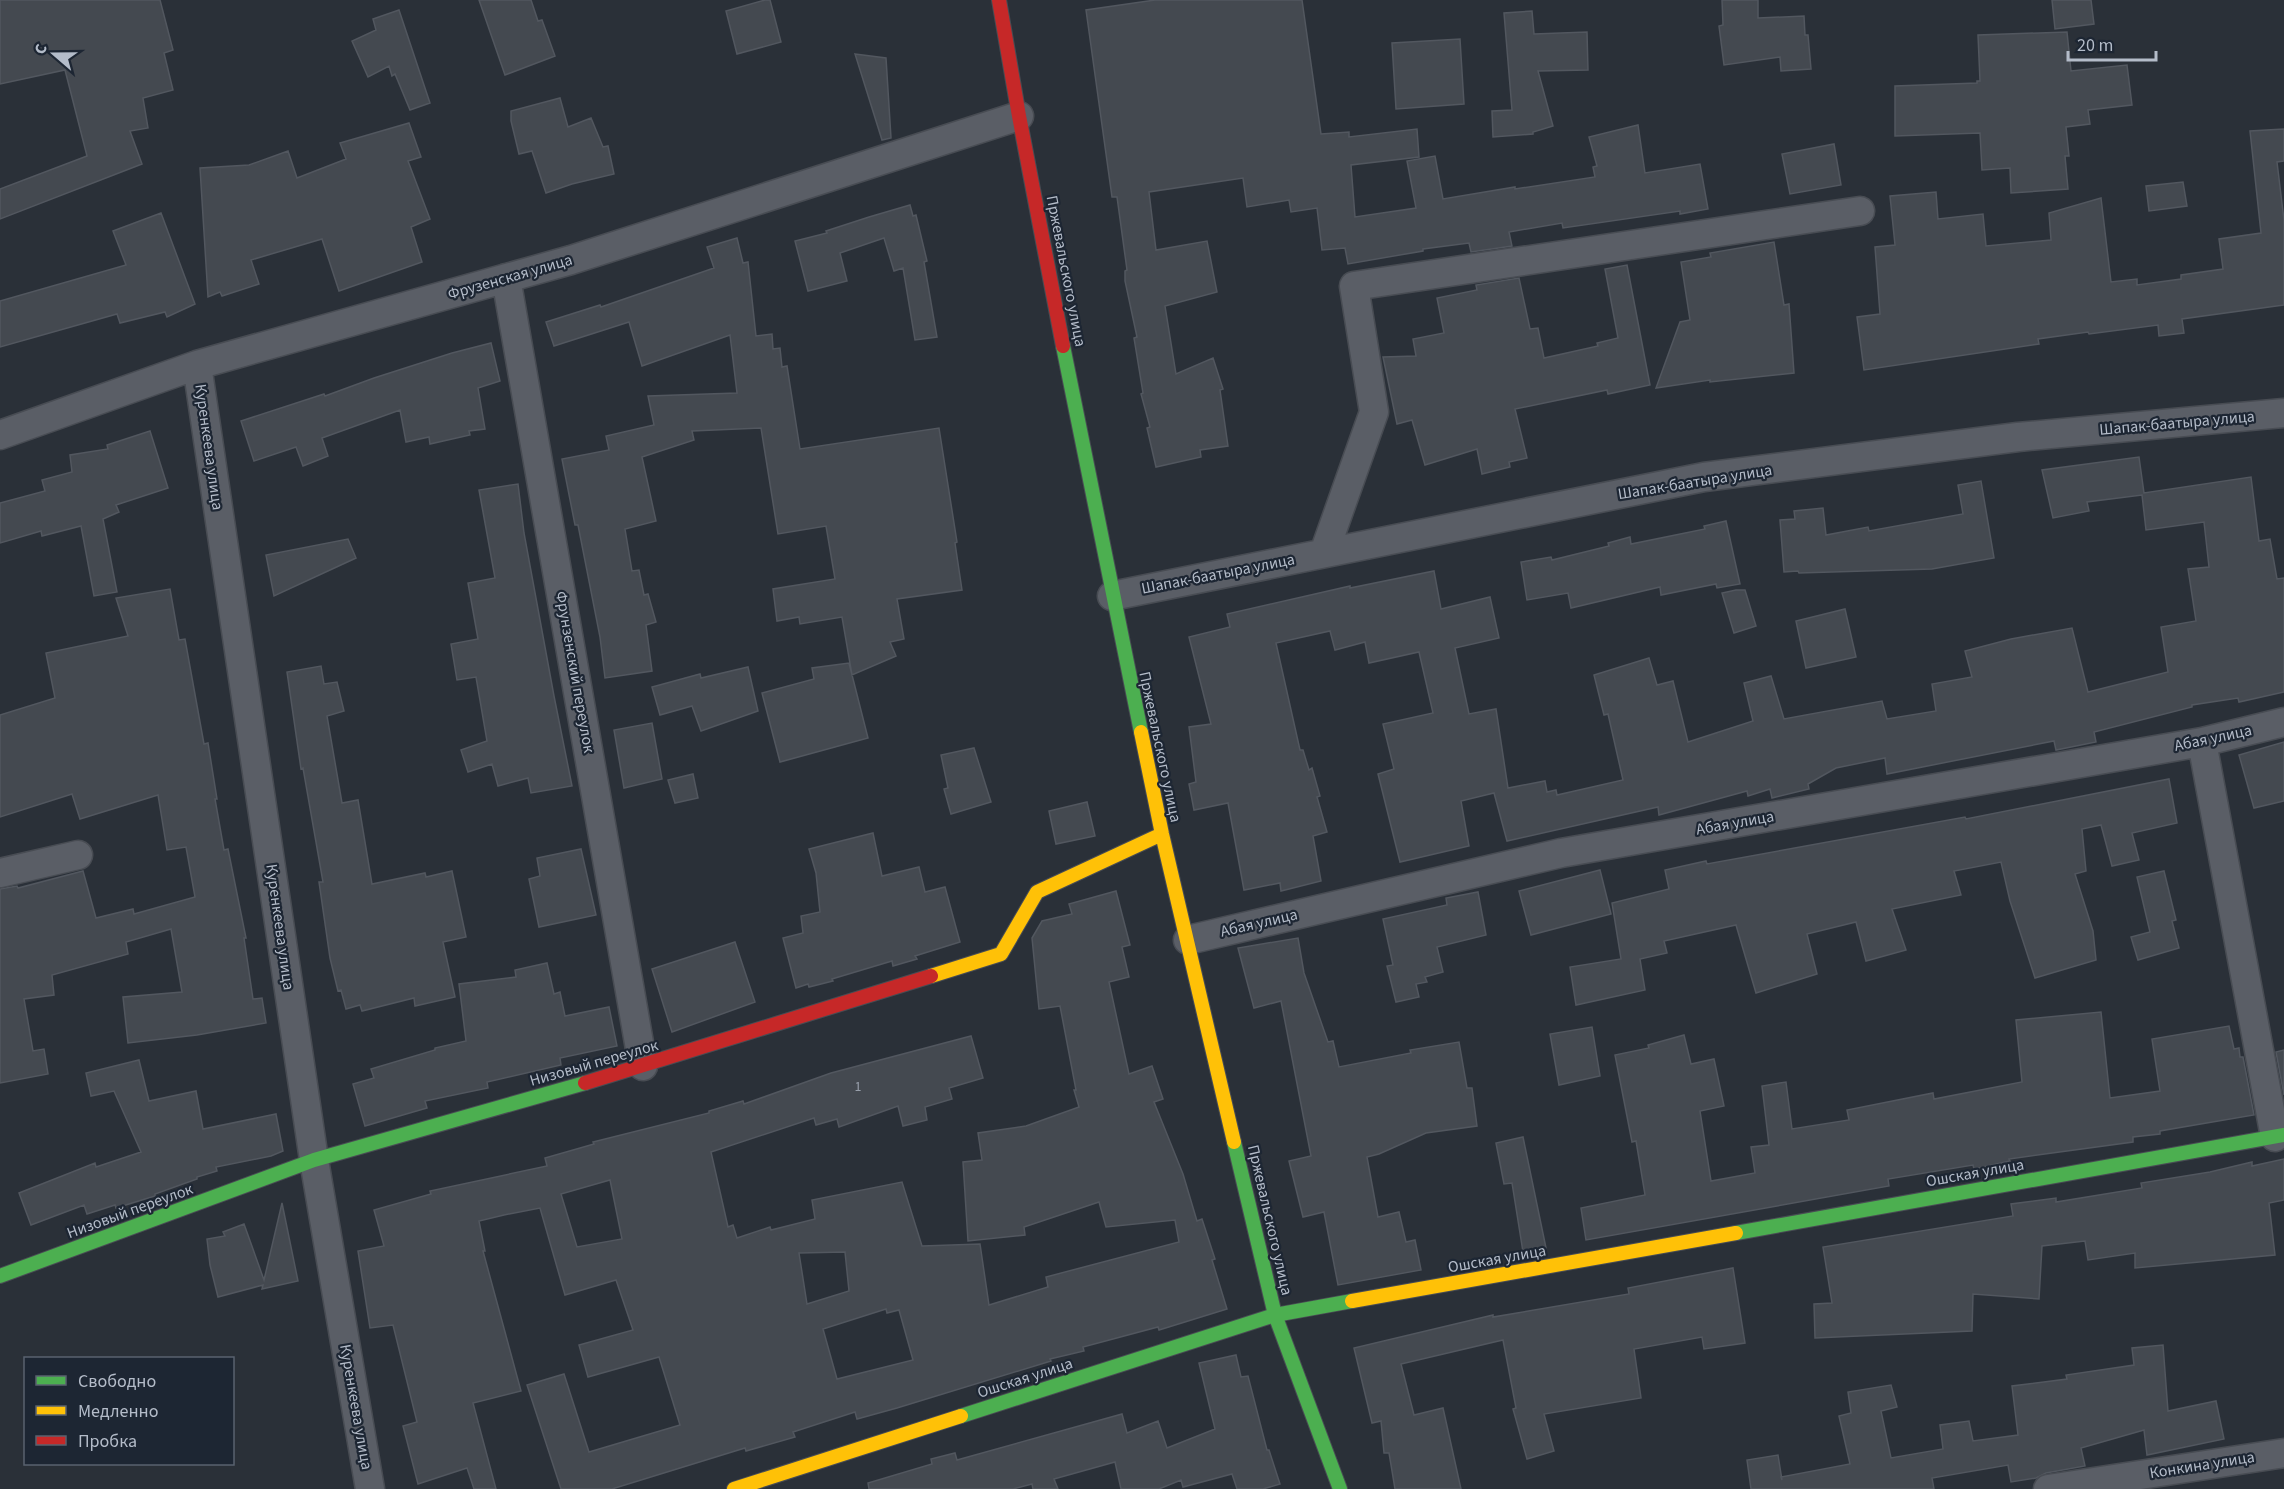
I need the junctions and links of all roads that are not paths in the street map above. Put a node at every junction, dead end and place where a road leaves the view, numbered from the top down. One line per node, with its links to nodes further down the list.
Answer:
1 (999, 0): 2 (street, Пржевальского улица)
2 (1019, 116): 4 (street, Фрузенская улица); 9 (street, Пржевальского улица)
3 (1860, 211): 8 (street)
4 (506, 278): 5 (street, Фрузенская улица); 16 (street, Фрунзенский переулок)
5 (197, 365): 7 (street, Фрузенская улица); 18 (street, Куренкеева улица)
6 (2284, 413): 8 (street, Шапак-баатыра улица)
7 (0, 435)
8 (1324, 553): 9 (street, Шапак-баатыра улица)
9 (1112, 596): 12 (street, Пржевальского улица)
10 (2284, 722): 11 (street, Абая улица)
11 (2202, 742): 15 (street, Абая улица); 17 (street)
12 (1162, 834): 15 (street, Пржевальского улица); 16 (street, Низовый переулок)
13 (78, 855): 14 (street)
14 (0, 873)
15 (1188, 940): 20 (street, Пржевальского улица)
16 (643, 1066): 18 (street, Низовый переулок)
17 (2280, 1136): 20 (street, Ошская улица)
18 (314, 1160): 19 (street, Низовый переулок); 22 (street, Куренкеева улица)
19 (0, 1276)
20 (1275, 1315): 23 (street, Ошская улица); 24 (street, Пржевальского улица)
21 (2284, 1453): 25 (street, Конкина улица)
22 (370, 1489)
23 (734, 1489)
24 (1340, 1489)
25 (2048, 1489)

